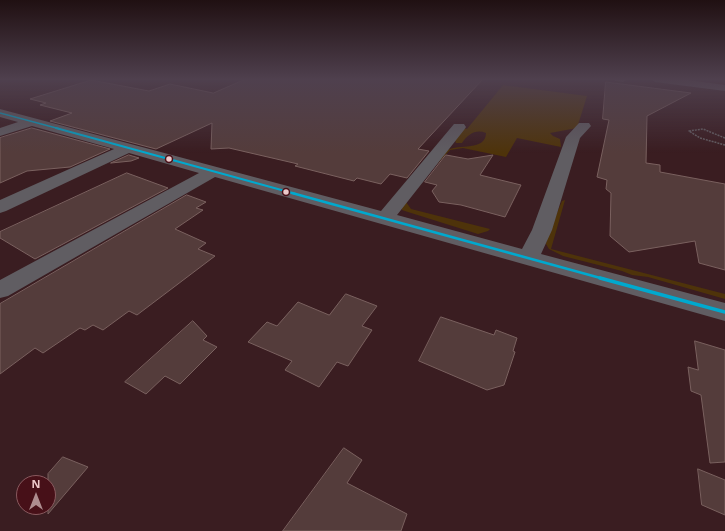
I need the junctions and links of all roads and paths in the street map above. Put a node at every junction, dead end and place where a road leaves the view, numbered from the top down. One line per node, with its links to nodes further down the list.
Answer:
1 (0, 113): 2 (street)
2 (31, 122): 5 (street); 8 (street)
3 (584, 126): 12 (street)
4 (459, 127): 11 (street)
5 (0, 132)
6 (725, 138): 7 (path)
7 (725, 145)
8 (128, 148): 9 (street); 10 (street)
9 (213, 172): 11 (street); 13 (street)
10 (0, 207)
11 (384, 219): 12 (street)
12 (528, 258): 14 (street)
13 (0, 290)
14 (725, 312)

